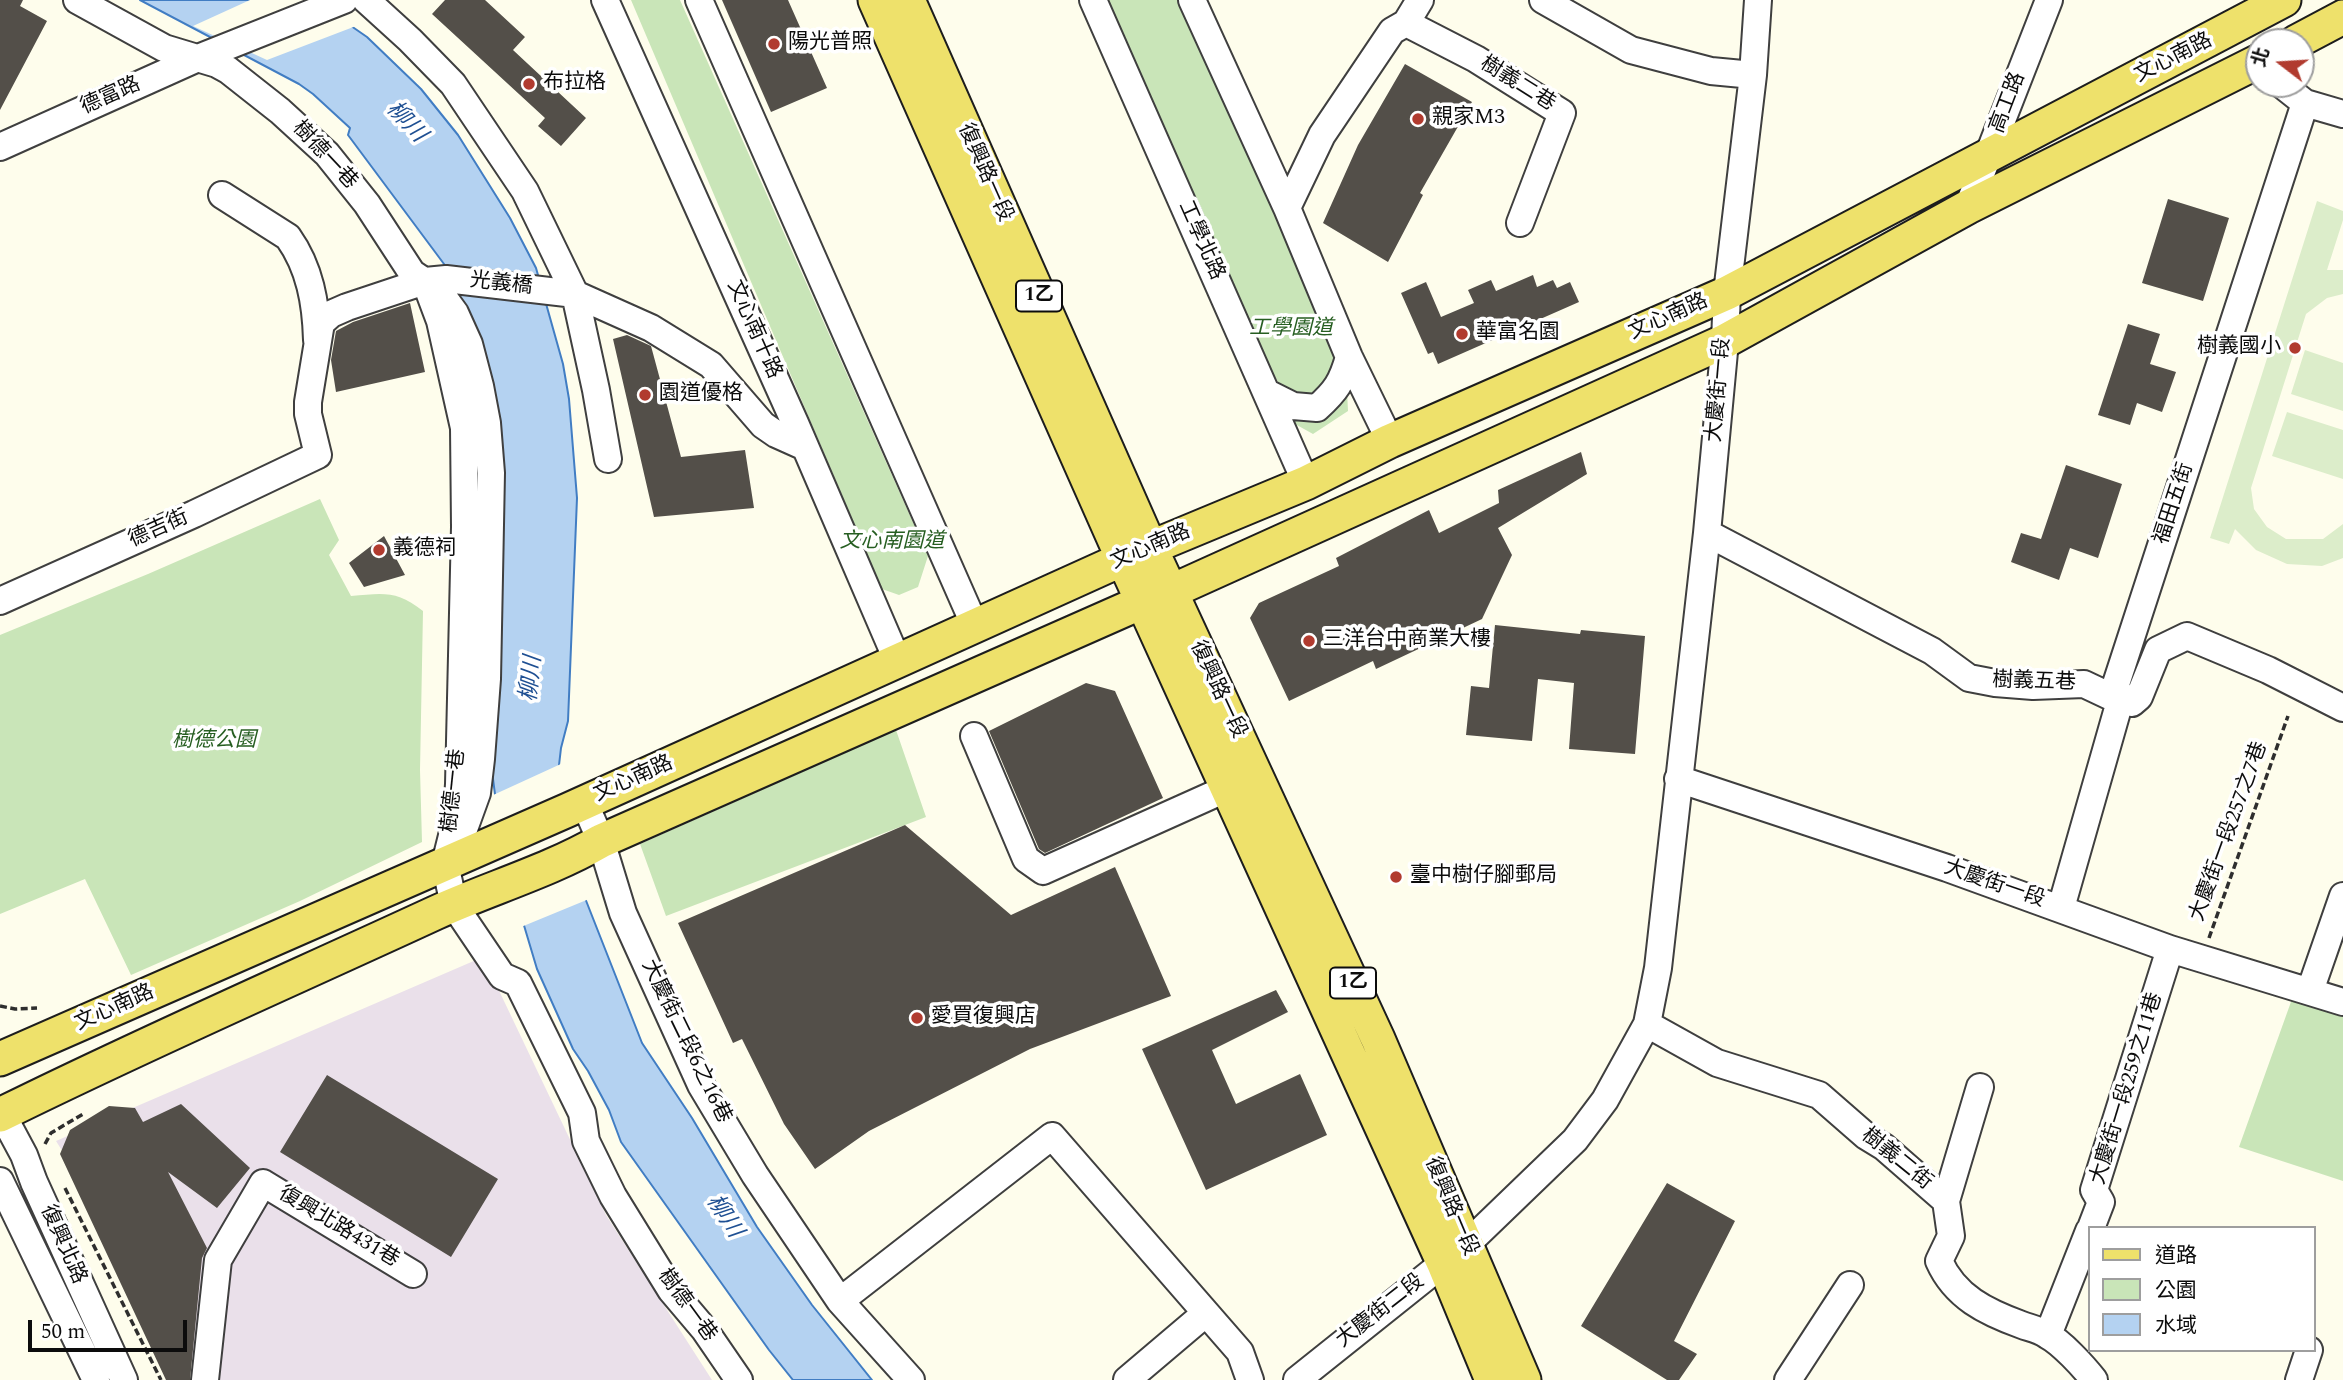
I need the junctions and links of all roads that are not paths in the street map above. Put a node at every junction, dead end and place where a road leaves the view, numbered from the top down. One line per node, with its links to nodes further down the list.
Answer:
1 (77, 0): 20 (street, 樹德一巷)
2 (344, 0): 20 (street, 德富路)
3 (366, 0): 33 (street)
4 (605, 0): 40 (street, 文心南十路)
5 (699, 0): 47 (street)
6 (875, 0): 44 (main road, 復興路一段 / 1乙)
7 (908, 0): 44 (main road, 復興路一段 / 1乙)
8 (1093, 0): 38 (street, 工學北路)
9 (1192, 0): 30 (street)
10 (1420, 0): 16 (street)
11 (1543, 0): 22 (street)
12 (1758, 0): 22 (street, 大慶街一段)
13 (2049, 0): 27 (street, 高工路)
14 (2284, 0): 17 (main road, 文心南路)
15 (2343, 17): 18 (main road)
16 (1406, 23): 30 (street); 31 (street, 樹義二巷)
17 (2231, 30): 19 (street); 27 (main road, 文心南路)
18 (2315, 32)
19 (2245, 47)
20 (198, 58): 26 (street, 德富路); 32 (street, 樹德一巷)
21 (2245, 69): 29 (main road, 文心南路)
22 (1753, 75): 34 (street, 大慶街一段)
23 (2299, 98): 24 (street)
24 (2305, 103): 25 (street); 49 (street, 福田五街)
25 (2343, 114)
26 (0, 147)
27 (1990, 153): 29 (street, 高工路); 34 (main road, 文心南路)
28 (222, 195): 36 (street)
29 (1968, 207): 35 (main road, 文心南路)
30 (1287, 208): 37 (street)
31 (1520, 223)
32 (435, 280): 33 (street, 光義橋); 36 (street); 56 (street, 樹德一巷)
33 (565, 292): 40 (street, 光義橋); 41 (street)
34 (1727, 293): 35 (street, 大慶街一段); 39 (main road, 文心南路)
35 (1725, 341): 43 (street, 大慶街一段); 45 (main road, 文心南路)
36 (317, 346): 46 (street, 德吉街)
37 (1349, 357): 38 (street); 39 (street)
38 (1267, 393): 42 (street, 工學北路)
39 (1390, 441): 42 (main road, 文心南路)
40 (805, 447): 48 (street, 文心南十路)
41 (608, 459)
42 (1306, 483): 44 (main road, 文心南路)
43 (1707, 533): 49 (street, 樹義五巷); 52 (street, 大慶街一段)
44 (1137, 553): 45 (main road, 復興路一段 / 1乙); 47 (main road, 文心南路)
45 (1157, 597): 53 (main road, 復興路一段 / 1乙); 55 (main road, 文心南路); 71 (main road, 復興路一段 / 1乙)
46 (0, 601)
47 (975, 626): 48 (main road, 文心南路)
48 (898, 662): 54 (main road, 文心南路)
49 (2120, 701): 50 (street); 59 (street, 福田五街)
50 (2343, 708)
51 (974, 736): 53 (street)
52 (1678, 779): 59 (street, 大慶街一段); 63 (street, 大慶街一段)
53 (1228, 788): 71 (main road, 復興路一段 / 1乙)
54 (576, 806): 55 (street, 大慶街二段6之16巷); 56 (main road, 文心南路)
55 (591, 847): 58 (main road, 文心南路); 74 (street, 大慶街二段6之16巷)
56 (444, 864): 58 (street); 64 (main road, 文心南路)
57 (2343, 896): 61 (street)
58 (454, 905): 66 (main road, 文心南路); 81 (street, 樹德一巷)
59 (2061, 908): 60 (street, 大慶街一段)
60 (2170, 949): 61 (street, 大慶街一段); 69 (street, 大慶街一段259之11巷)
61 (2310, 991): 62 (street, 大慶街一段)
62 (2343, 1002)
63 (1647, 1024): 68 (street, 樹義二街); 71 (street, 大慶街一段)
64 (0, 1059)
65 (1980, 1087): 68 (street)
66 (1, 1113): 79 (street, 復興北路)
67 (0, 1181): 78 (street, 復興北路)
68 (1946, 1201): 76 (street, 樹義二街)
69 (2092, 1226)
70 (2088, 1235): 76 (street, 大慶街一段259之11巷)
71 (1455, 1254): 85 (street, 大慶街二段); 86 (main road, 復興路一段 / 1乙); 87 (main road, 復興路一段 / 1乙)
72 (413, 1274): 80 (street, 復興北路431巷)
73 (1850, 1285): 88 (street)
74 (840, 1301): 75 (street); 82 (street, 大慶街二段6之16巷)
75 (1206, 1313): 83 (street); 84 (street)
76 (2048, 1335): 89 (street, 樹義二街)
77 (2308, 1352): 90 (street)
78 (96, 1380)
79 (124, 1380)
80 (205, 1380)
81 (739, 1380)
82 (911, 1380)
83 (1127, 1380)
84 (1250, 1380)
85 (1297, 1380)
86 (1492, 1380)
87 (1524, 1380)
88 (1788, 1380)
89 (2094, 1380)
90 (2299, 1380)

